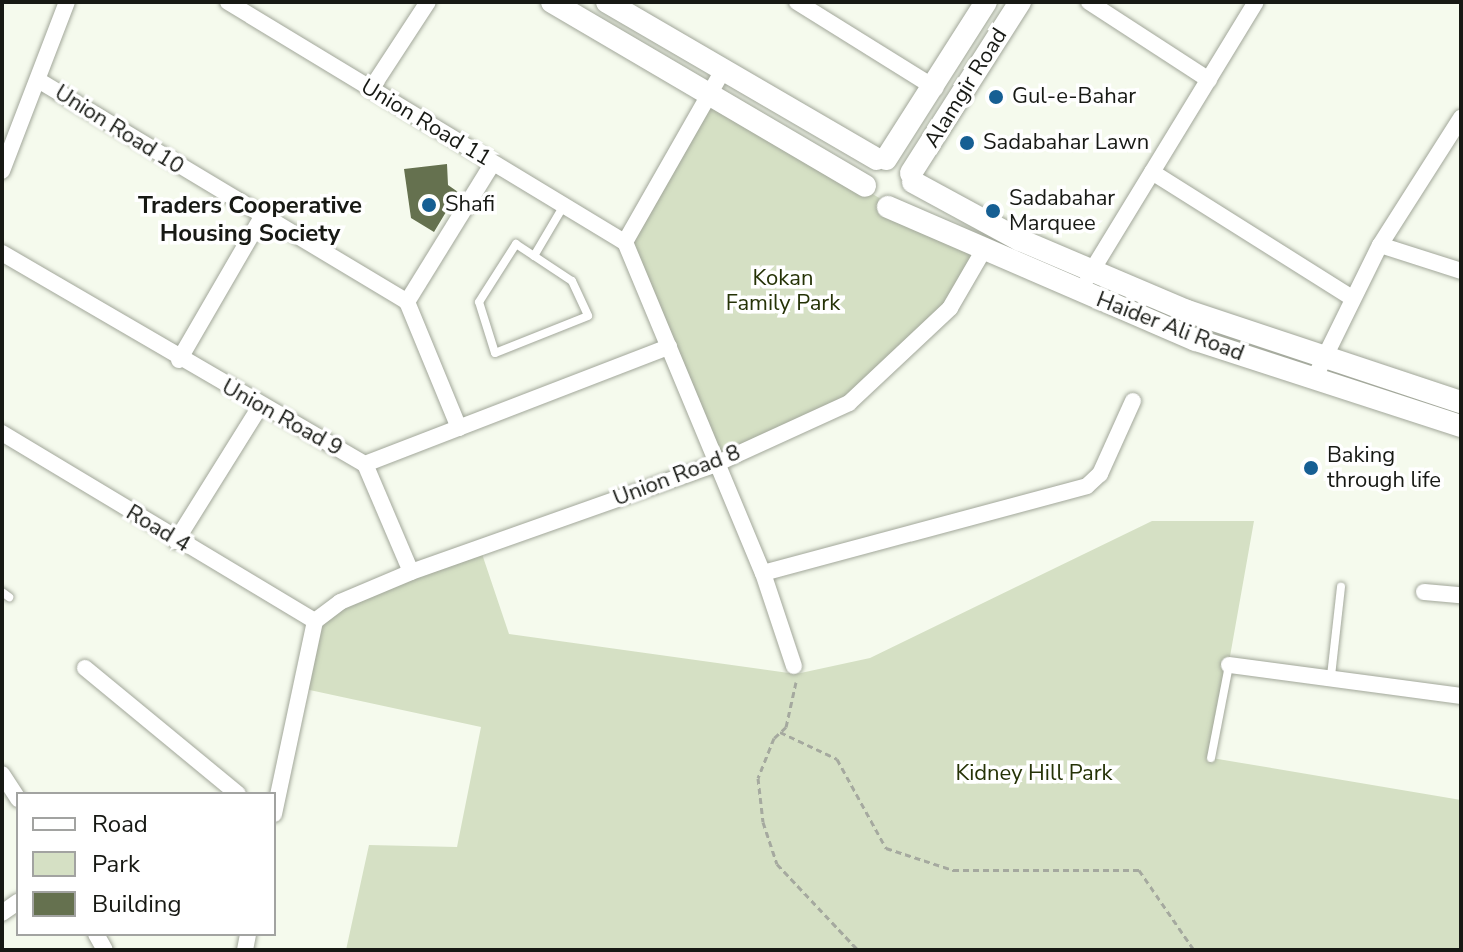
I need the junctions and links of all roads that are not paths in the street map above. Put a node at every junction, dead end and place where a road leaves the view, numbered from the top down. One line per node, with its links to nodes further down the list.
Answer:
1 (67, 2): 12 (street)
2 (228, 2): 15 (street, Union Road 11)
3 (428, 2): 15 (street)
4 (552, 2): 16 (main road)
5 (607, 2): 11 (main road)
6 (797, 2): 14 (street)
7 (986, 2): 14 (main road, Alamgir Road)
8 (1020, 2): 22 (main road, Alamgir Road)
9 (1256, 2): 13 (street)
10 (1093, 3): 13 (street)
11 (722, 72): 16 (street); 18 (main road)
12 (38, 80): 20 (street); 26 (street, Union Road 10)
13 (1209, 80): 21 (street)
14 (935, 88): 18 (main road, Alamgir Road)
15 (371, 89): 19 (street, Union Road 11)
16 (705, 95): 23 (main road); 27 (street)
17 (1461, 118): 28 (street)
18 (881, 159): 22 (main road); 23 (main road)
19 (493, 163): 24 (street, Union Road 11); 36 (street)
20 (2, 171)
21 (1152, 172): 33 (street); 35 (street)
22 (912, 178): 25 (main road); 33 (main road, Haider Ali Road)
23 (865, 186): 25 (main road)
24 (564, 205): 27 (street, Union Road 11); 31 (lane)
25 (888, 207): 29 (main road, Haider Ali Road)
26 (262, 217): 36 (street, Union Road 10); 38 (street)
27 (625, 242): 37 (street)
28 (1380, 245): 32 (street); 35 (street)
29 (983, 251): 34 (main road, Haider Ali Road); 47 (street, Union Road 8)
30 (2, 253): 38 (street, Union Road 9)
31 (534, 256): 31 (lane)
32 (1461, 271)
33 (1092, 272): 34 (street); 39 (main road, Haider Ali Road)
34 (1079, 292): 39 (main road, Haider Ali Road)
35 (1352, 298): 39 (street)
36 (407, 302): 44 (street)
37 (669, 347): 44 (street, Union Road 9); 47 (street)
38 (179, 360): 42 (street, Union Road 9)
39 (1318, 368): 41 (main road, Haider Ali Road); 43 (main road, Haider Ali Road)
40 (1133, 401): 50 (street)
41 (1461, 402)
42 (259, 408): 46 (street, Union Road 9); 48 (street)
43 (1461, 426)
44 (459, 428): 46 (street, Union Road 9)
45 (2, 433): 48 (street, Road 4)
46 (365, 464): 49 (street)
47 (716, 464): 49 (street, Union Road 8); 50 (street)
48 (176, 541): 54 (street, Road 4)
49 (411, 572): 54 (street, Union Road 8)
50 (763, 573): 56 (street)
51 (1341, 587): 58 (lane)
52 (1424, 592): 53 (street)
53 (1461, 595)
54 (315, 621): 64 (street)
55 (1229, 665): 58 (street); 60 (lane)
56 (794, 666)
57 (85, 668): 62 (street)
58 (1331, 676): 59 (street)
59 (1461, 696)
60 (1211, 758)
61 (2, 774): 63 (street)
62 (236, 792)
63 (16, 796)
64 (276, 805)

